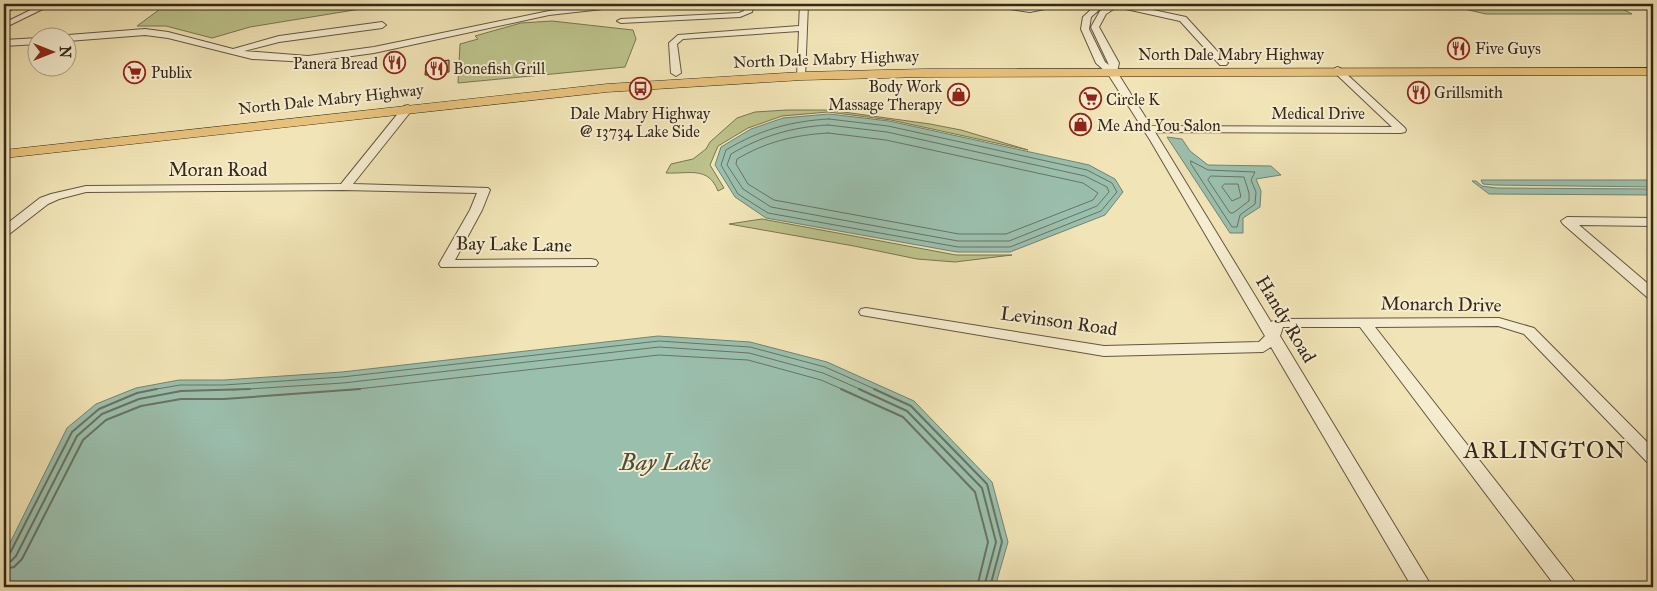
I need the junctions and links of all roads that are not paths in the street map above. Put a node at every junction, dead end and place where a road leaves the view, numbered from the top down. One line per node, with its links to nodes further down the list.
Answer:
1 (19, 4): 12 (street)
2 (38, 4): 13 (street)
3 (49, 4): 16 (street)
4 (629, 4): 11 (street)
5 (750, 4): 14 (street)
6 (804, 4): 17 (street)
7 (941, 4): 10 (street)
8 (1102, 4): 18 (street)
9 (1116, 4): 19 (street); 27 (street)
10 (1013, 6)
11 (546, 7): 23 (street)
12 (4, 10)
13 (4, 20)
14 (621, 21)
15 (382, 25): 23 (street)
16 (4, 26)
17 (803, 28): 30 (street); 31 (street)
18 (1085, 29): 19 (street); 25 (street)
19 (1097, 30): 25 (street)
20 (78, 37): 23 (street)
21 (28, 42): 22 (street)
22 (4, 43)
23 (231, 51)
24 (1653, 61): 26 (main road)
25 (1109, 66): 27 (main road, North Dale Mabry Highway); 30 (main road, North Dale Mabry Highway); 35 (street, Handy Road)
26 (1463, 66): 27 (main road, North Dale Mabry Highway); 28 (main road, North Dale Mabry Highway); 29 (main road, North Dale Mabry Highway)
27 (1223, 67): 28 (main road, North Dale Mabry Highway)
28 (1337, 70): 35 (street, Medical Drive)
29 (1653, 70)
30 (802, 71): 31 (main road, North Dale Mabry Highway); 33 (main road, North Dale Mabry Highway)
31 (676, 73): 32 (main road, North Dale Mabry Highway)
32 (461, 91)
33 (409, 99): 37 (main road, North Dale Mabry Highway); 38 (street)
34 (339, 104): 36 (main road, North Dale Mabry Highway)
35 (1148, 129): 45 (street, Handy Road)
36 (4, 143)
37 (4, 154)
38 (344, 187): 40 (street, Moran Road); 41 (street, Bay Lake Lane)
39 (1653, 222): 42 (street)
40 (4, 232)
41 (591, 263)
42 (1653, 295)
43 (866, 312): 45 (street, Levinson Road)
44 (1364, 322): 45 (street, Monarch Drive); 46 (street, Monarch Drive); 48 (street)
45 (1273, 336): 47 (street, Handy Road)
46 (1653, 458)
47 (1422, 587)
48 (1566, 587)

